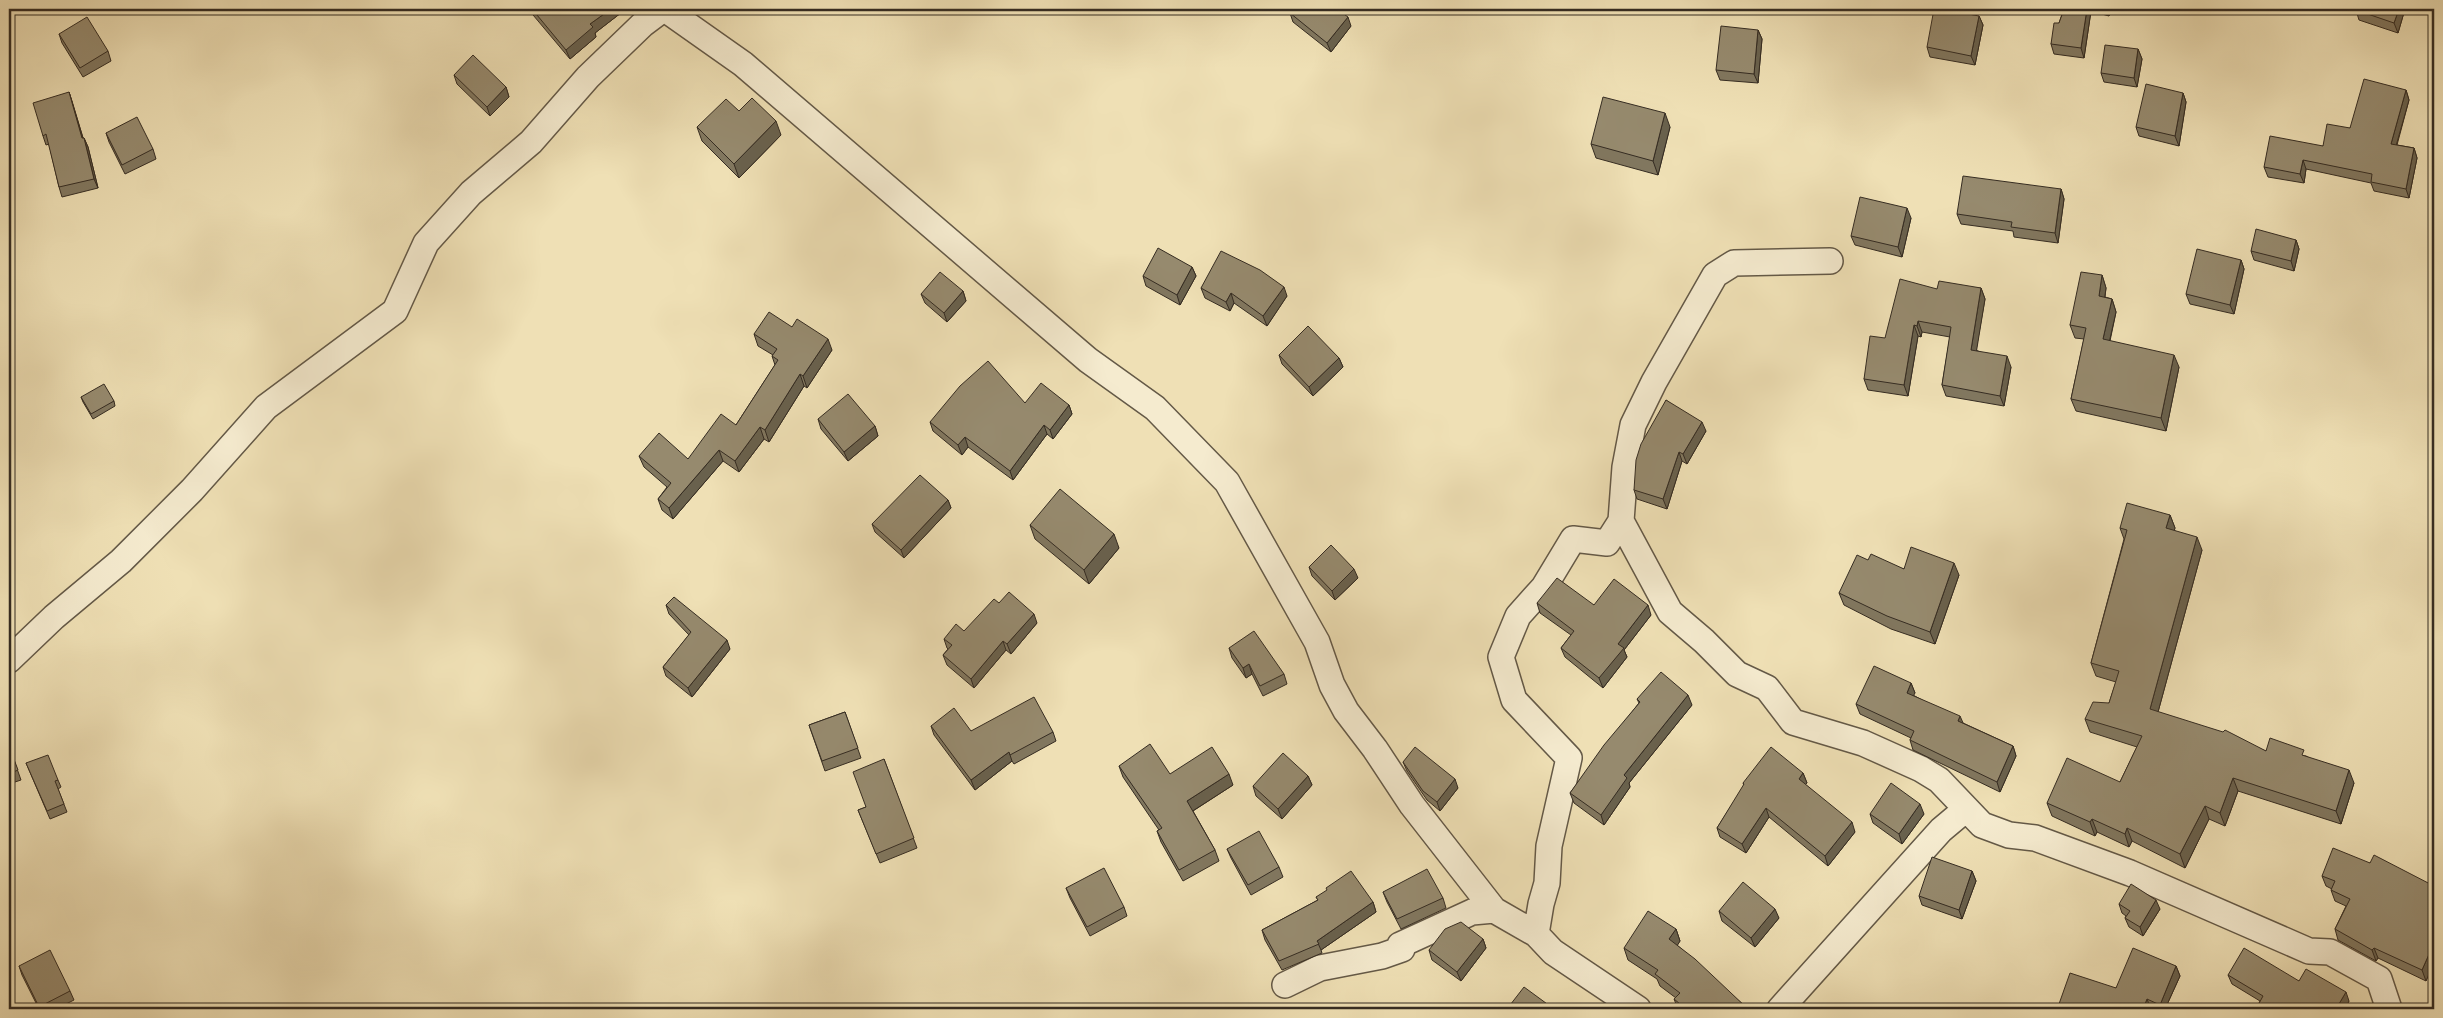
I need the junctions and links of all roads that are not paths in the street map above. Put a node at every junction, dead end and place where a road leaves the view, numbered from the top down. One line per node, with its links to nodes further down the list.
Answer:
1 (664, 9): 4 (street); 6 (street)
2 (1830, 261): 3 (street)
3 (1621, 521): 5 (street); 7 (street)
4 (9, 660)
5 (1966, 809): 10 (street); 11 (street)
6 (1494, 910): 7 (street); 8 (street)
7 (1536, 934): 9 (street)
8 (1286, 985)
9 (1638, 1009)
10 (1780, 1009)
11 (2390, 1009)

